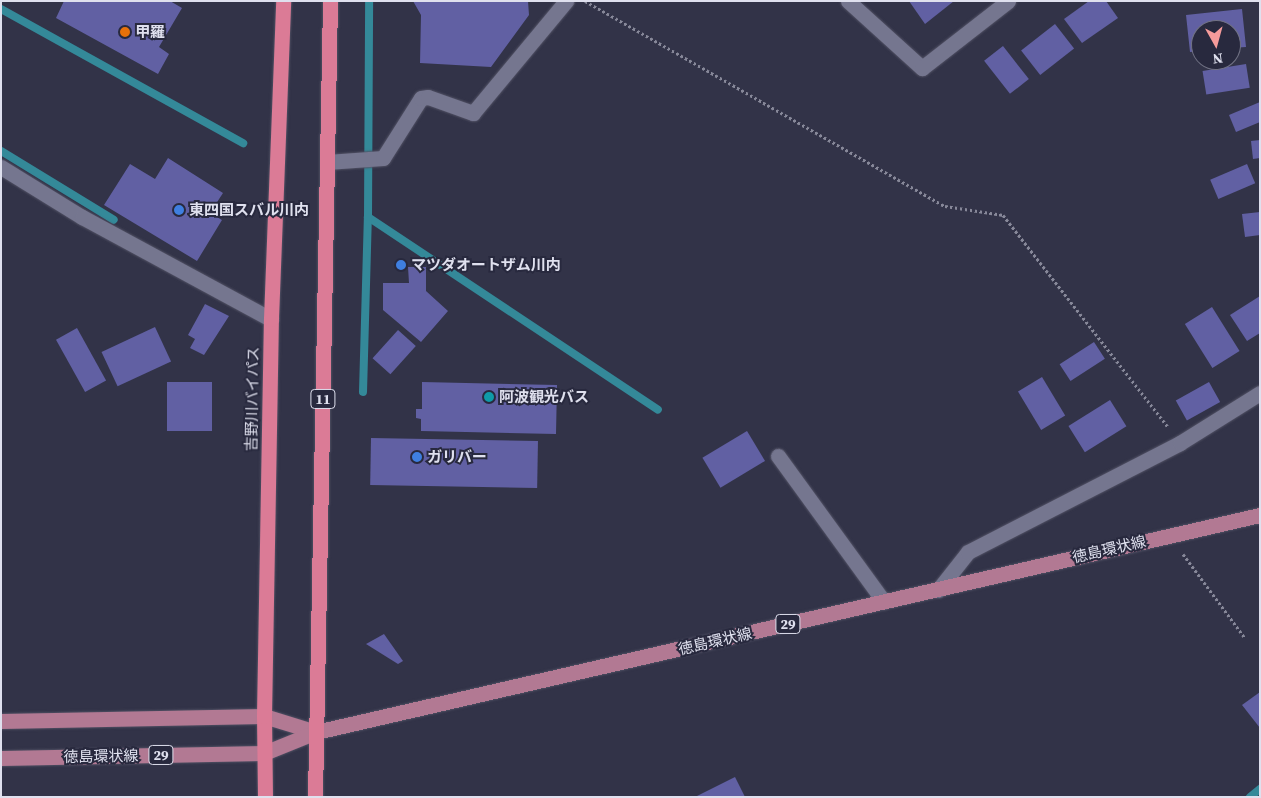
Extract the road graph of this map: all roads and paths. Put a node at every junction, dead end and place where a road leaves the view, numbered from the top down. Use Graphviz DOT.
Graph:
graph roads {
  1 [pos="283,1"];
  2 [pos="330,1"];
  3 [pos="566,1"];
  4 [pos="585,1"];
  5 [pos="848,1"];
  6 [pos="1008,1"];
  7 [pos="327,162"];
  8 [pos="1,167"];
  9 [pos="271,319"];
  10 [pos="1260,393"];
  11 [pos="1180,444"];
  12 [pos="778,456"];
  13 [pos="1260,515"];
  14 [pos="1169,536"];
  15 [pos="938,590"];
  16 [pos="884,602"];
  17 [pos="1246,638"];
  18 [pos="264,716"];
  19 [pos="1,721"];
  20 [pos="316,732"];
  21 [pos="264,753"];
  22 [pos="1,758"];
  23 [pos="265,797"];
  24 [pos="315,797"];
  1 -- 9 [label="highway, 吉野川バイパス"];
  2 -- 7 [label="highway, 11"];
  3 -- 7 [label="street"];
  4 -- 11 [label="path"];
  5 -- 6 [label="street"];
  7 -- 20 [label="highway, 11"];
  8 -- 9 [label="street"];
  9 -- 18 [label="highway, 吉野川バイパス"];
  10 -- 11 [label="street"];
  11 -- 15 [label="street"];
  12 -- 16 [label="street"];
  13 -- 14 [label="main road, 徳島環状線 / 29"];
  14 -- 15 [label="main road, 徳島環状線 / 29"];
  14 -- 17 [label="path"];
  15 -- 16 [label="main road, 徳島環状線 / 29"];
  16 -- 20 [label="main road, 徳島環状線 / 29"];
  18 -- 19 [label="main road, 徳島環状線 / 29"];
  18 -- 20 [label="main road, 徳島環状線 / 29"];
  18 -- 21 [label="highway, 吉野川バイパス"];
  20 -- 21 [label="main road, 徳島環状線 / 29"];
  20 -- 24 [label="highway, 11"];
  21 -- 22 [label="main road, 徳島環状線 / 29"];
  21 -- 23 [label="highway, 吉野川バイパス"];
}
